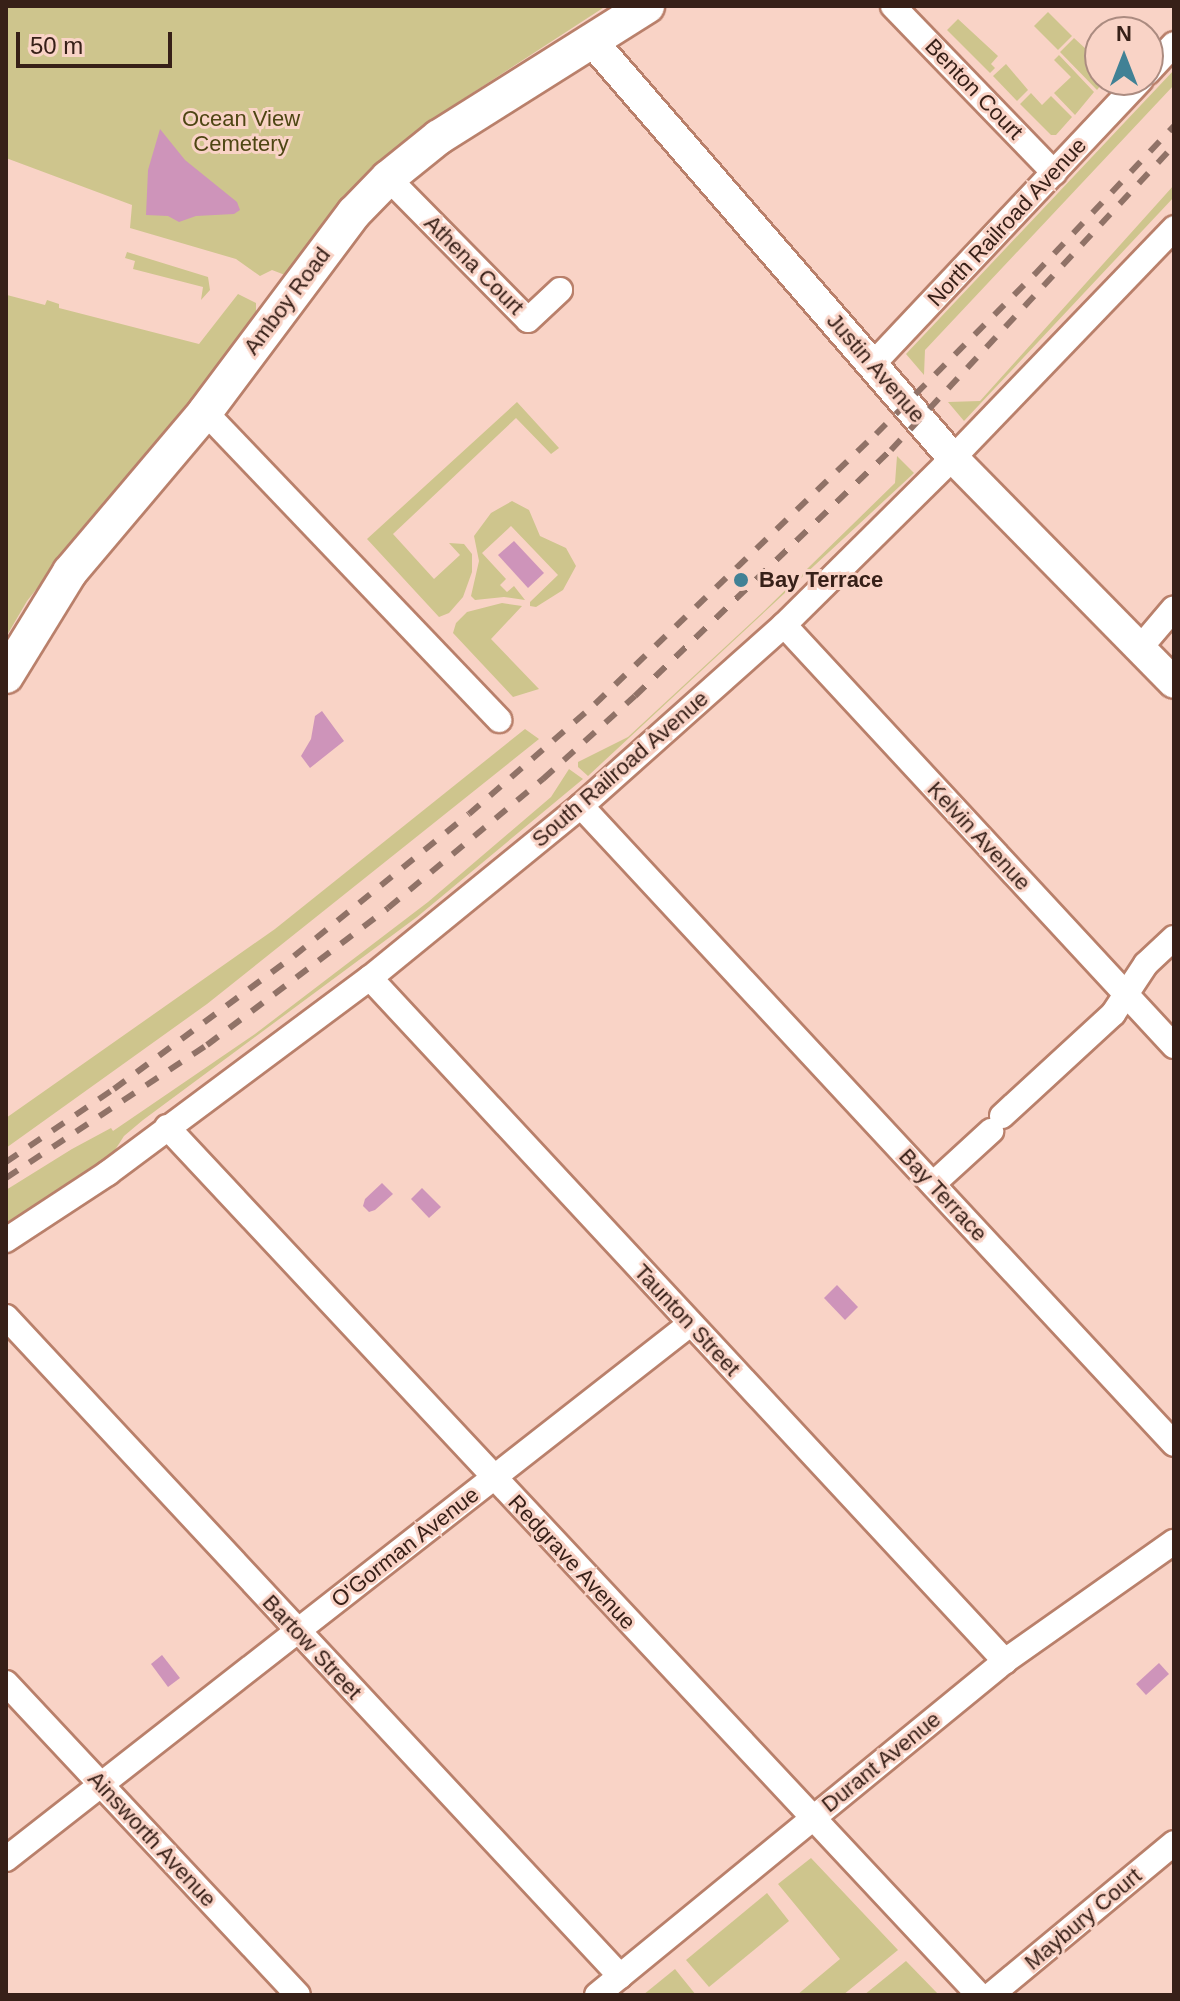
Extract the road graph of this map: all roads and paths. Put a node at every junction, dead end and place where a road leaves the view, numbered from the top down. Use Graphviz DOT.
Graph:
graph roads {
  1 [pos="647,6"];
  2 [pos="893,6"];
  3 [pos="591,40"];
  4 [pos="1126,96"];
  5 [pos="1054,173"];
  6 [pos="388,178"];
  7 [pos="1174,228"];
  8 [pos="560,290"];
  9 [pos="873,364"];
  10 [pos="205,412"];
  11 [pos="953,458"];
  12 [pos="1174,608"];
  13 [pos="784,625"];
  14 [pos="1140,648"];
  15 [pos="6,676"];
  16 [pos="1174,683"];
  17 [pos="499,720"];
  18 [pos="581,806"];
  19 [pos="1174,938"];
  20 [pos="370,978"];
  21 [pos="1126,995"];
  22 [pos="1174,1046"];
  23 [pos="167,1127"];
  24 [pos="933,1184"];
  25 [pos="6,1240"];
  26 [pos="6,1317"];
  27 [pos="690,1324"];
  28 [pos="1174,1444"];
  29 [pos="493,1478"];
  30 [pos="1174,1542"];
  31 [pos="297,1631"];
  32 [pos="1005,1661"];
  33 [pos="6,1683"];
  34 [pos="101,1784"];
  35 [pos="813,1818"];
  36 [pos="1174,1843"];
  37 [pos="6,1859"];
  38 [pos="620,1976"];
  39 [pos="298,1995"];
  40 [pos="597,1995"];
  41 [pos="979,1995"];
  42 [pos="991,1995"];
  1 -- 3 [label="main road, Amboy Road"];
  2 -- 5 [label="street, Benton Court"];
  3 -- 6 [label="main road, Amboy Road"];
  3 -- 9 [label="street, Justin Avenue"];
  4 -- 5 [label="street, North Railroad Avenue"];
  5 -- 9 [label="street, North Railroad Avenue"];
  6 -- 8 [label="street, Athena Court"];
  6 -- 10 [label="main road, Amboy Road"];
  7 -- 11 [label="street, South Railroad Avenue"];
  9 -- 11 [label="street, Justin Avenue"];
  10 -- 15 [label="main road, Amboy Road"];
  10 -- 17 [label="street"];
  11 -- 13 [label="street, South Railroad Avenue"];
  11 -- 14 [label="street, Justin Avenue"];
  12 -- 14 [label="street"];
  13 -- 18 [label="street, South Railroad Avenue"];
  13 -- 21 [label="street, Kelvin Avenue"];
  14 -- 16 [label="street, Justin Avenue"];
  18 -- 20 [label="street, South Railroad Avenue"];
  18 -- 24 [label="street, Bay Terrace"];
  19 -- 21 [label="street"];
  20 -- 23 [label="street, South Railroad Avenue"];
  20 -- 27 [label="street, Taunton Street"];
  21 -- 22 [label="street, Kelvin Avenue"];
  21 -- 24 [label="street"];
  23 -- 25 [label="street, South Railroad Avenue"];
  23 -- 29 [label="street, Redgrave Avenue"];
  24 -- 28 [label="street, Bay Terrace"];
  26 -- 31 [label="street, Bartow Street"];
  27 -- 29 [label="street, O'Gorman Avenue"];
  27 -- 32 [label="street, Taunton Street"];
  29 -- 31 [label="street, O'Gorman Avenue"];
  29 -- 35 [label="street, Redgrave Avenue"];
  30 -- 32 [label="street, Durant Avenue"];
  31 -- 34 [label="street, O'Gorman Avenue"];
  31 -- 38 [label="street, Bartow Street"];
  32 -- 35 [label="street, Durant Avenue"];
  33 -- 34 [label="street, Ainsworth Avenue"];
  34 -- 37 [label="street, O'Gorman Avenue"];
  34 -- 39 [label="street, Ainsworth Avenue"];
  35 -- 38 [label="street, Durant Avenue"];
  35 -- 41 [label="street, Redgrave Avenue"];
  36 -- 42 [label="street, Maybury Court"];
  38 -- 40 [label="street, Durant Avenue"];
}
